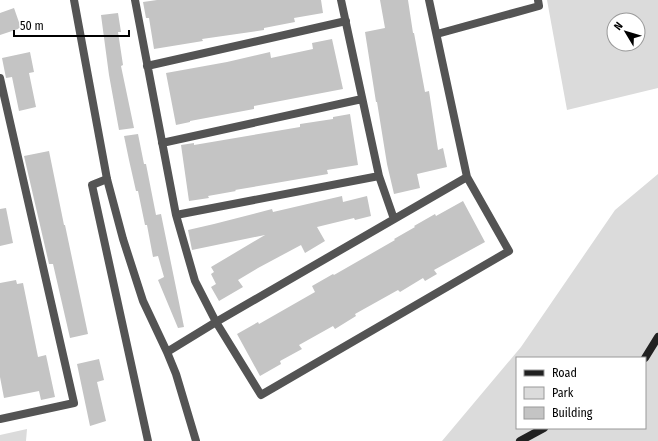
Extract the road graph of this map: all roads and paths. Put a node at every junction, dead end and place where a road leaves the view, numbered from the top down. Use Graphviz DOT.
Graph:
graph roads {
  1 [pos="74,0"];
  2 [pos="135,0"];
  3 [pos="341,0"];
  4 [pos="429,0"];
  5 [pos="538,0"];
  6 [pos="346,22"];
  7 [pos="437,34"];
  8 [pos="147,66"];
  9 [pos="0,78"];
  10 [pos="362,99"];
  11 [pos="162,143"];
  12 [pos="379,176"];
  13 [pos="467,177"];
  14 [pos="106,179"];
  15 [pos="176,215"];
  16 [pos="394,219"];
  17 [pos="216,322"];
  18 [pos="658,337"];
  19 [pos="168,352"];
  20 [pos="646,357"];
  21 [pos="0,419"];
  22 [pos="542,429"];
  23 [pos="148,441"];
  24 [pos="196,441"];
  25 [pos="520,441"];
  1 -- 14 [label="street"];
  2 -- 8 [label="street"];
  3 -- 6 [label="street"];
  4 -- 7 [label="street"];
  5 -- 7 [label="street"];
  6 -- 8 [label="street"];
  6 -- 10 [label="street"];
  7 -- 13 [label="street"];
  8 -- 11 [label="street"];
  9 -- 21 [label="street"];
  10 -- 11 [label="street"];
  10 -- 12 [label="street"];
  11 -- 15 [label="street"];
  12 -- 15 [label="street"];
  12 -- 16 [label="street"];
  13 -- 16 [label="street"];
  13 -- 17 [label="street"];
  14 -- 19 [label="street"];
  14 -- 23 [label="street"];
  15 -- 17 [label="street"];
  16 -- 17 [label="street"];
  17 -- 19 [label="street"];
  18 -- 20 [label="street"];
  19 -- 24 [label="street"];
  22 -- 25 [label="street"];
}
